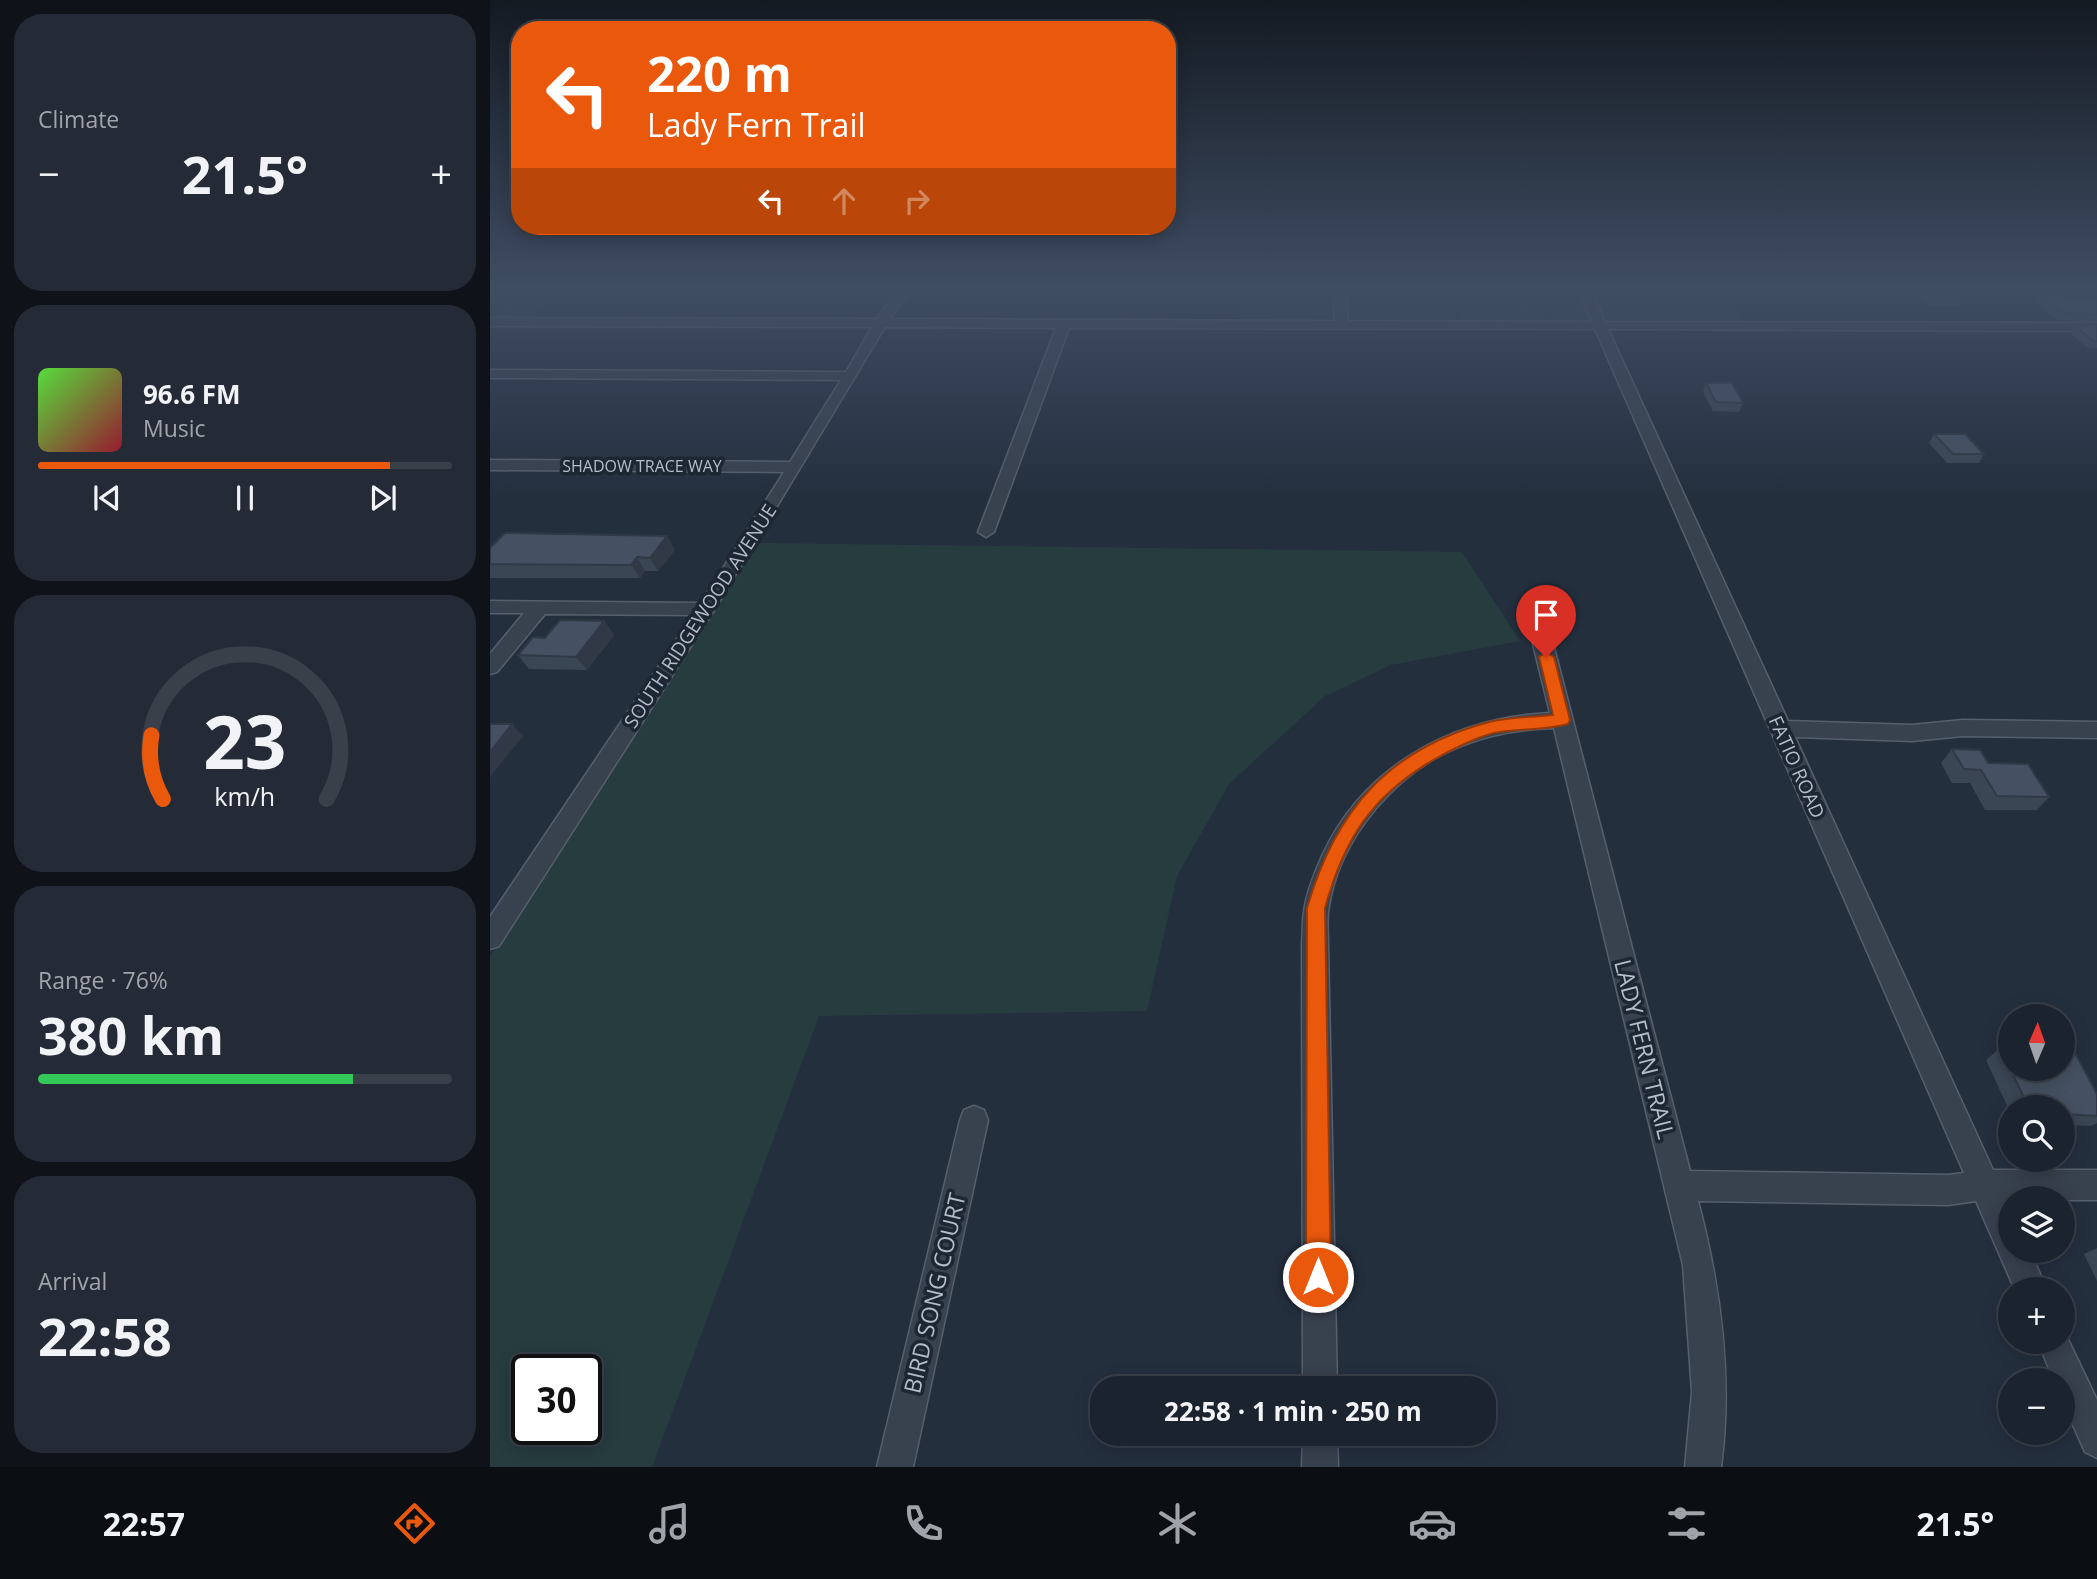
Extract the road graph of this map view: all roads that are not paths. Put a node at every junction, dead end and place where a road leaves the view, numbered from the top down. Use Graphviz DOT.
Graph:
graph roads {
  1 [pos="861,358"];
  2 [pos="1051,358"];
  3 [pos="1614,358"];
  4 [pos="490,374"];
  5 [pos="851,376"];
  6 [pos="490,465"];
  7 [pos="795,467"];
  8 [pos="986,533"];
  9 [pos="490,607"];
  10 [pos="539,608"];
  11 [pos="706,609"];
  12 [pos="1541,636"];
  13 [pos="490,667"];
  14 [pos="1562,720"];
  15 [pos="1780,729"];
  16 [pos="2097,730"];
  17 [pos="490,938"];
  18 [pos="974,1120"];
  19 [pos="1985,1185"];
  20 [pos="2097,1185"];
  21 [pos="1679,1186"];
  22 [pos="1998,1214"];
  23 [pos="2059,1354"];
  24 [pos="1320,1376"];
  25 [pos="2097,1440"];
  26 [pos="1320,1446"];
  27 [pos="895,1467"];
  28 [pos="1320,1467"];
  29 [pos="1703,1467"];
  1 -- 5 [label="street, SOUTH RIDGEWOOD AVENUE"];
  2 -- 8 [label="street"];
  3 -- 15 [label="street, FATIO ROAD"];
  4 -- 5 [label="street"];
  5 -- 7 [label="street, SOUTH RIDGEWOOD AVENUE"];
  6 -- 7 [label="street, SHADOW TRACE WAY"];
  7 -- 11 [label="street, SOUTH RIDGEWOOD AVENUE"];
  9 -- 10 [label="street"];
  10 -- 11 [label="street"];
  10 -- 13 [label="street"];
  11 -- 17 [label="street, SOUTH RIDGEWOOD AVENUE"];
  12 -- 14 [label="street, LADY FERN TRAIL"];
  14 -- 21 [label="street, LADY FERN TRAIL"];
  14 -- 24 [label="street"];
  15 -- 16 [label="street"];
  15 -- 19 [label="street, FATIO ROAD"];
  18 -- 27 [label="street, BIRD SONG COURT"];
  19 -- 20 [label="street"];
  19 -- 21 [label="street"];
  19 -- 22 [label="street, FATIO ROAD"];
  21 -- 29 [label="street, LADY FERN TRAIL"];
  23 -- 25 [label="street"];
  26 -- 28 [label="street"];
}
